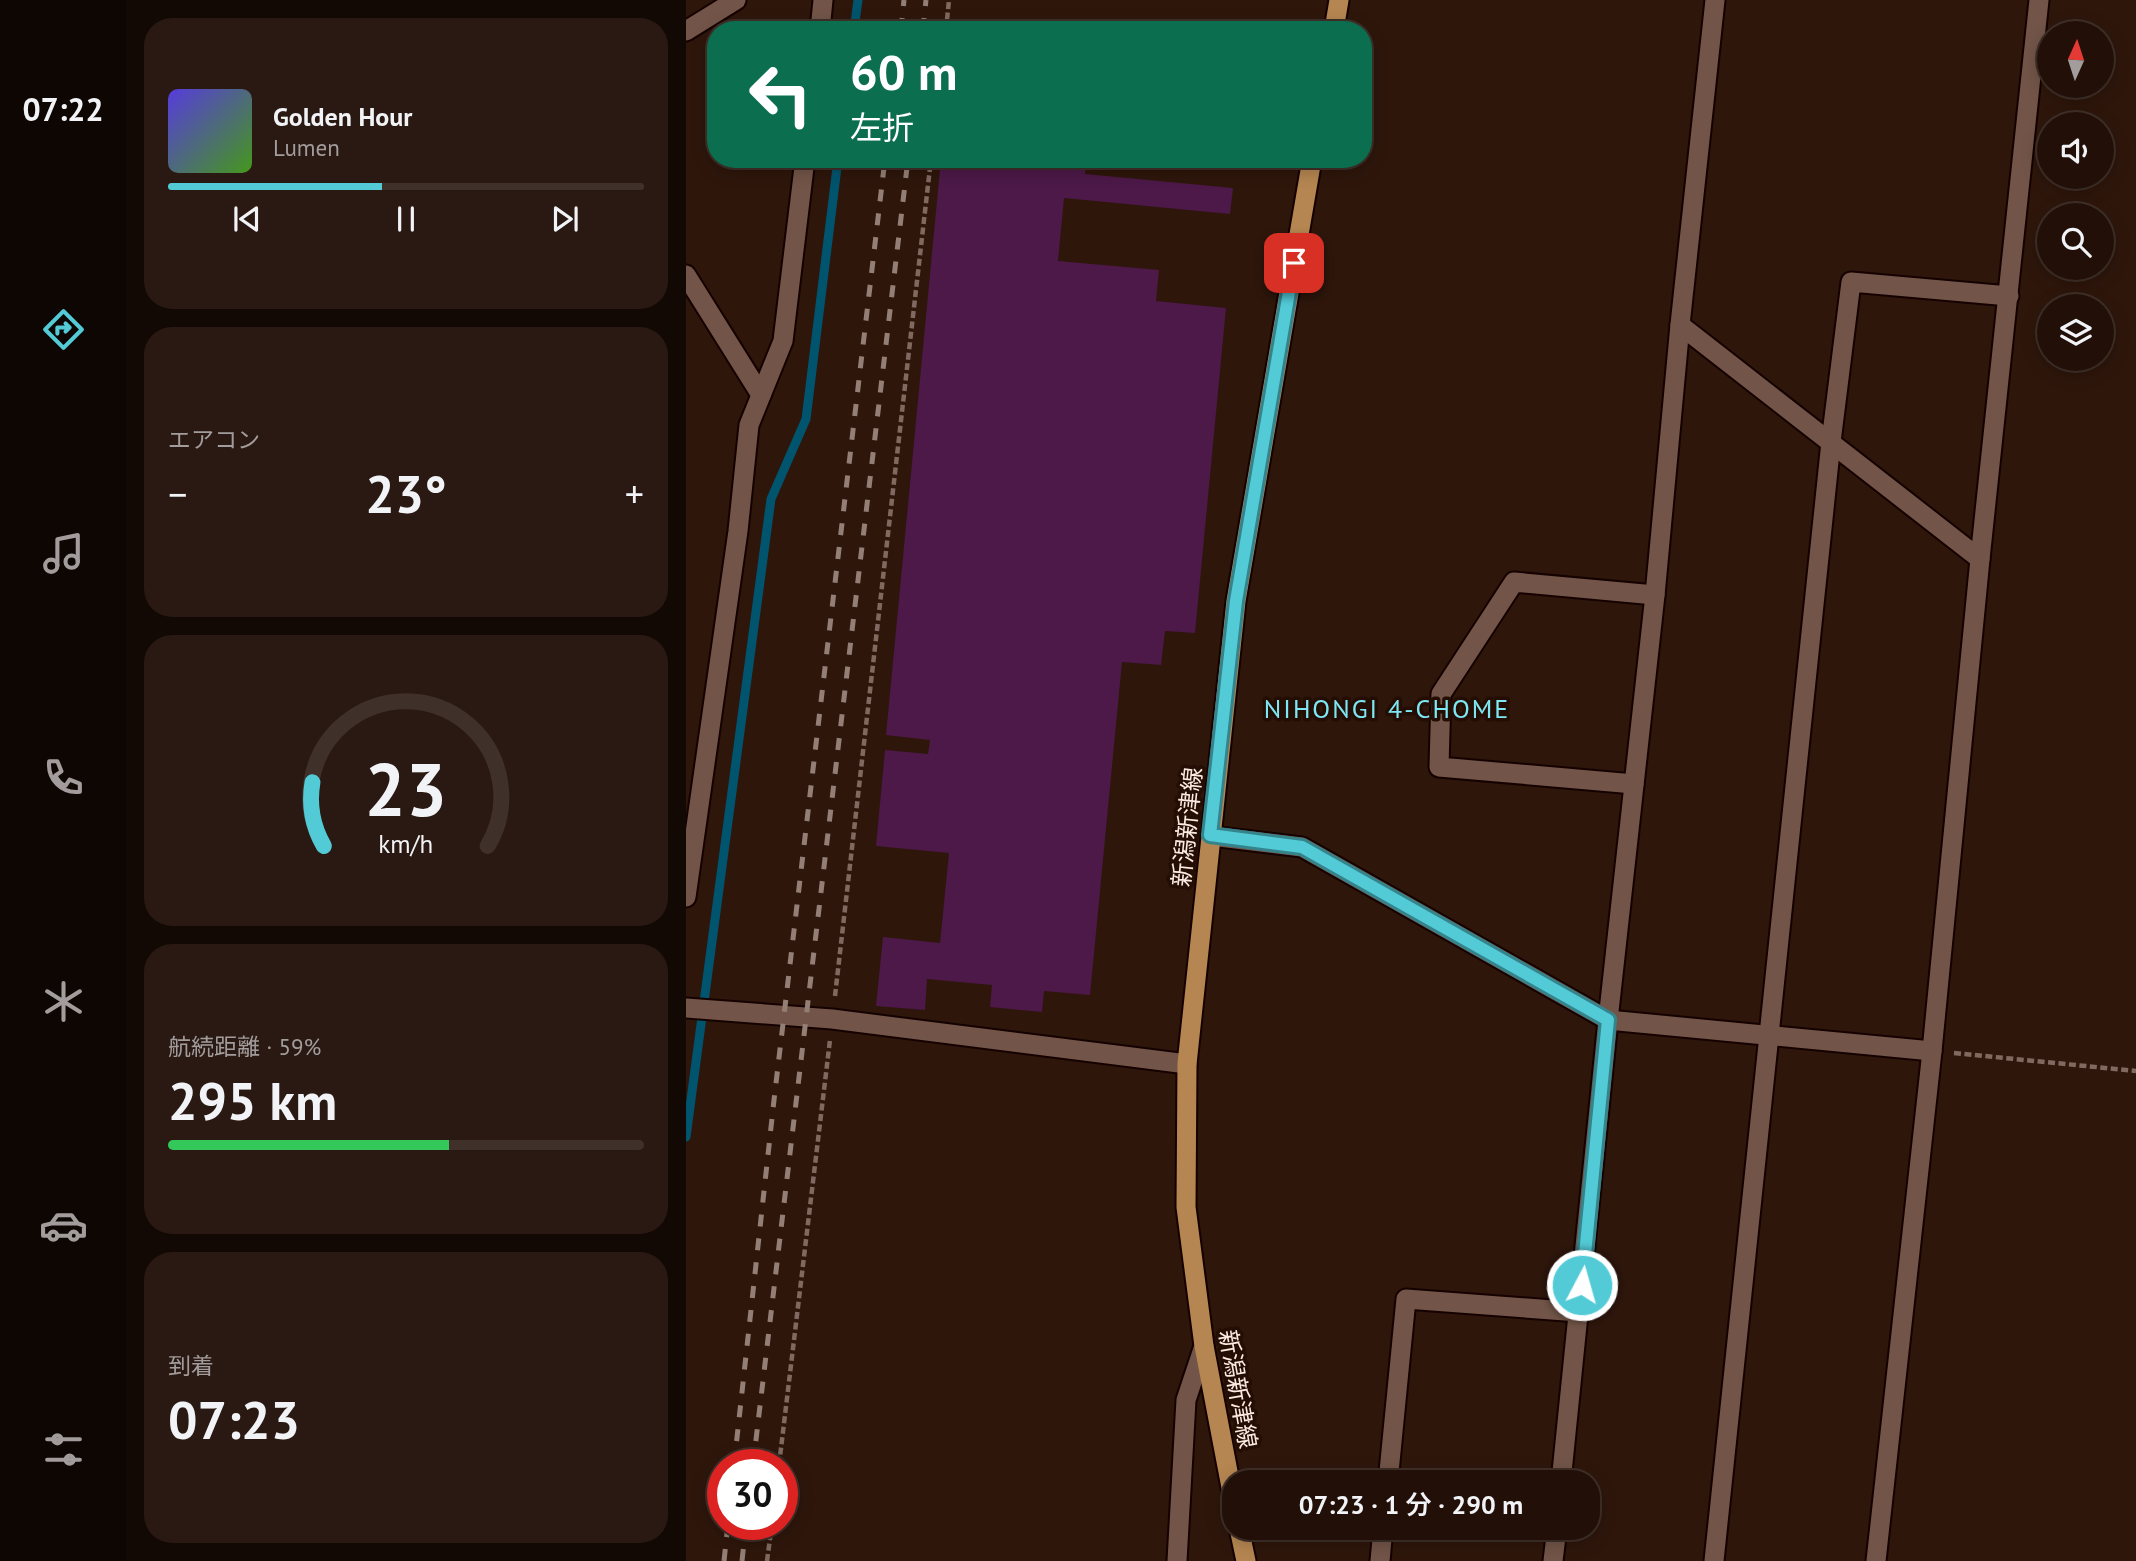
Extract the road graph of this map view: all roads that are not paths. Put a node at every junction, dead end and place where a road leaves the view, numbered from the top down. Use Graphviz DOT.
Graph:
graph roads {
  1 [pos="736,0"];
  2 [pos="823,0"];
  3 [pos="1339,0"];
  4 [pos="1715,0"];
  5 [pos="2039,0"];
  6 [pos="821,21"];
  7 [pos="1336,21"];
  8 [pos="686,32"];
  9 [pos="804,168"];
  10 [pos="1310,168"];
  11 [pos="686,275"];
  12 [pos="2010,296"];
  13 [pos="1679,325"];
  14 [pos="761,395"];
  15 [pos="1831,442"];
  16 [pos="1980,559"];
  17 [pos="1655,595"];
  18 [pos="1634,784"];
  19 [pos="1210,835"];
  20 [pos="686,897"];
  21 [pos="686,1007"];
  22 [pos="1608,1020"];
  23 [pos="1770,1035"];
  24 [pos="1932,1051"];
  25 [pos="1187,1064"];
  26 [pos="1579,1312"];
  27 [pos="1204,1346"];
  28 [pos="1228,1470"];
  29 [pos="1389,1470"];
  30 [pos="1562,1470"];
  31 [pos="1242,1540"];
  32 [pos="1383,1540"];
  33 [pos="1555,1540"];
  34 [pos="1177,1561"];
  35 [pos="1247,1561"];
  36 [pos="1380,1561"];
  37 [pos="1553,1561"];
  38 [pos="1714,1561"];
  39 [pos="1876,1561"];
  1 -- 8 [label="street"];
  2 -- 6 [label="street"];
  3 -- 7 [label="main road"];
  4 -- 13 [label="street"];
  5 -- 12 [label="street"];
  9 -- 14 [label="street"];
  10 -- 19 [label="main road, 新潟新津線"];
  11 -- 14 [label="street"];
  12 -- 15 [label="street"];
  12 -- 16 [label="street"];
  13 -- 15 [label="street"];
  13 -- 17 [label="street"];
  14 -- 20 [label="street"];
  15 -- 16 [label="street"];
  15 -- 23 [label="street"];
  16 -- 24 [label="street"];
  17 -- 18 [label="street"];
  17 -- 18 [label="street"];
  18 -- 22 [label="street"];
  19 -- 22 [label="street"];
  19 -- 25 [label="main road, 新潟新津線"];
  21 -- 25 [label="street"];
  22 -- 23 [label="street"];
  22 -- 26 [label="street"];
  23 -- 24 [label="street"];
  23 -- 38 [label="street"];
  24 -- 39 [label="street"];
  25 -- 27 [label="main road, 新潟新津線"];
  26 -- 29 [label="street"];
  26 -- 30 [label="street"];
  27 -- 28 [label="main road, 新潟新津線"];
  27 -- 34 [label="street"];
  31 -- 35 [label="main road"];
  32 -- 36 [label="street"];
  33 -- 37 [label="street"];
}
